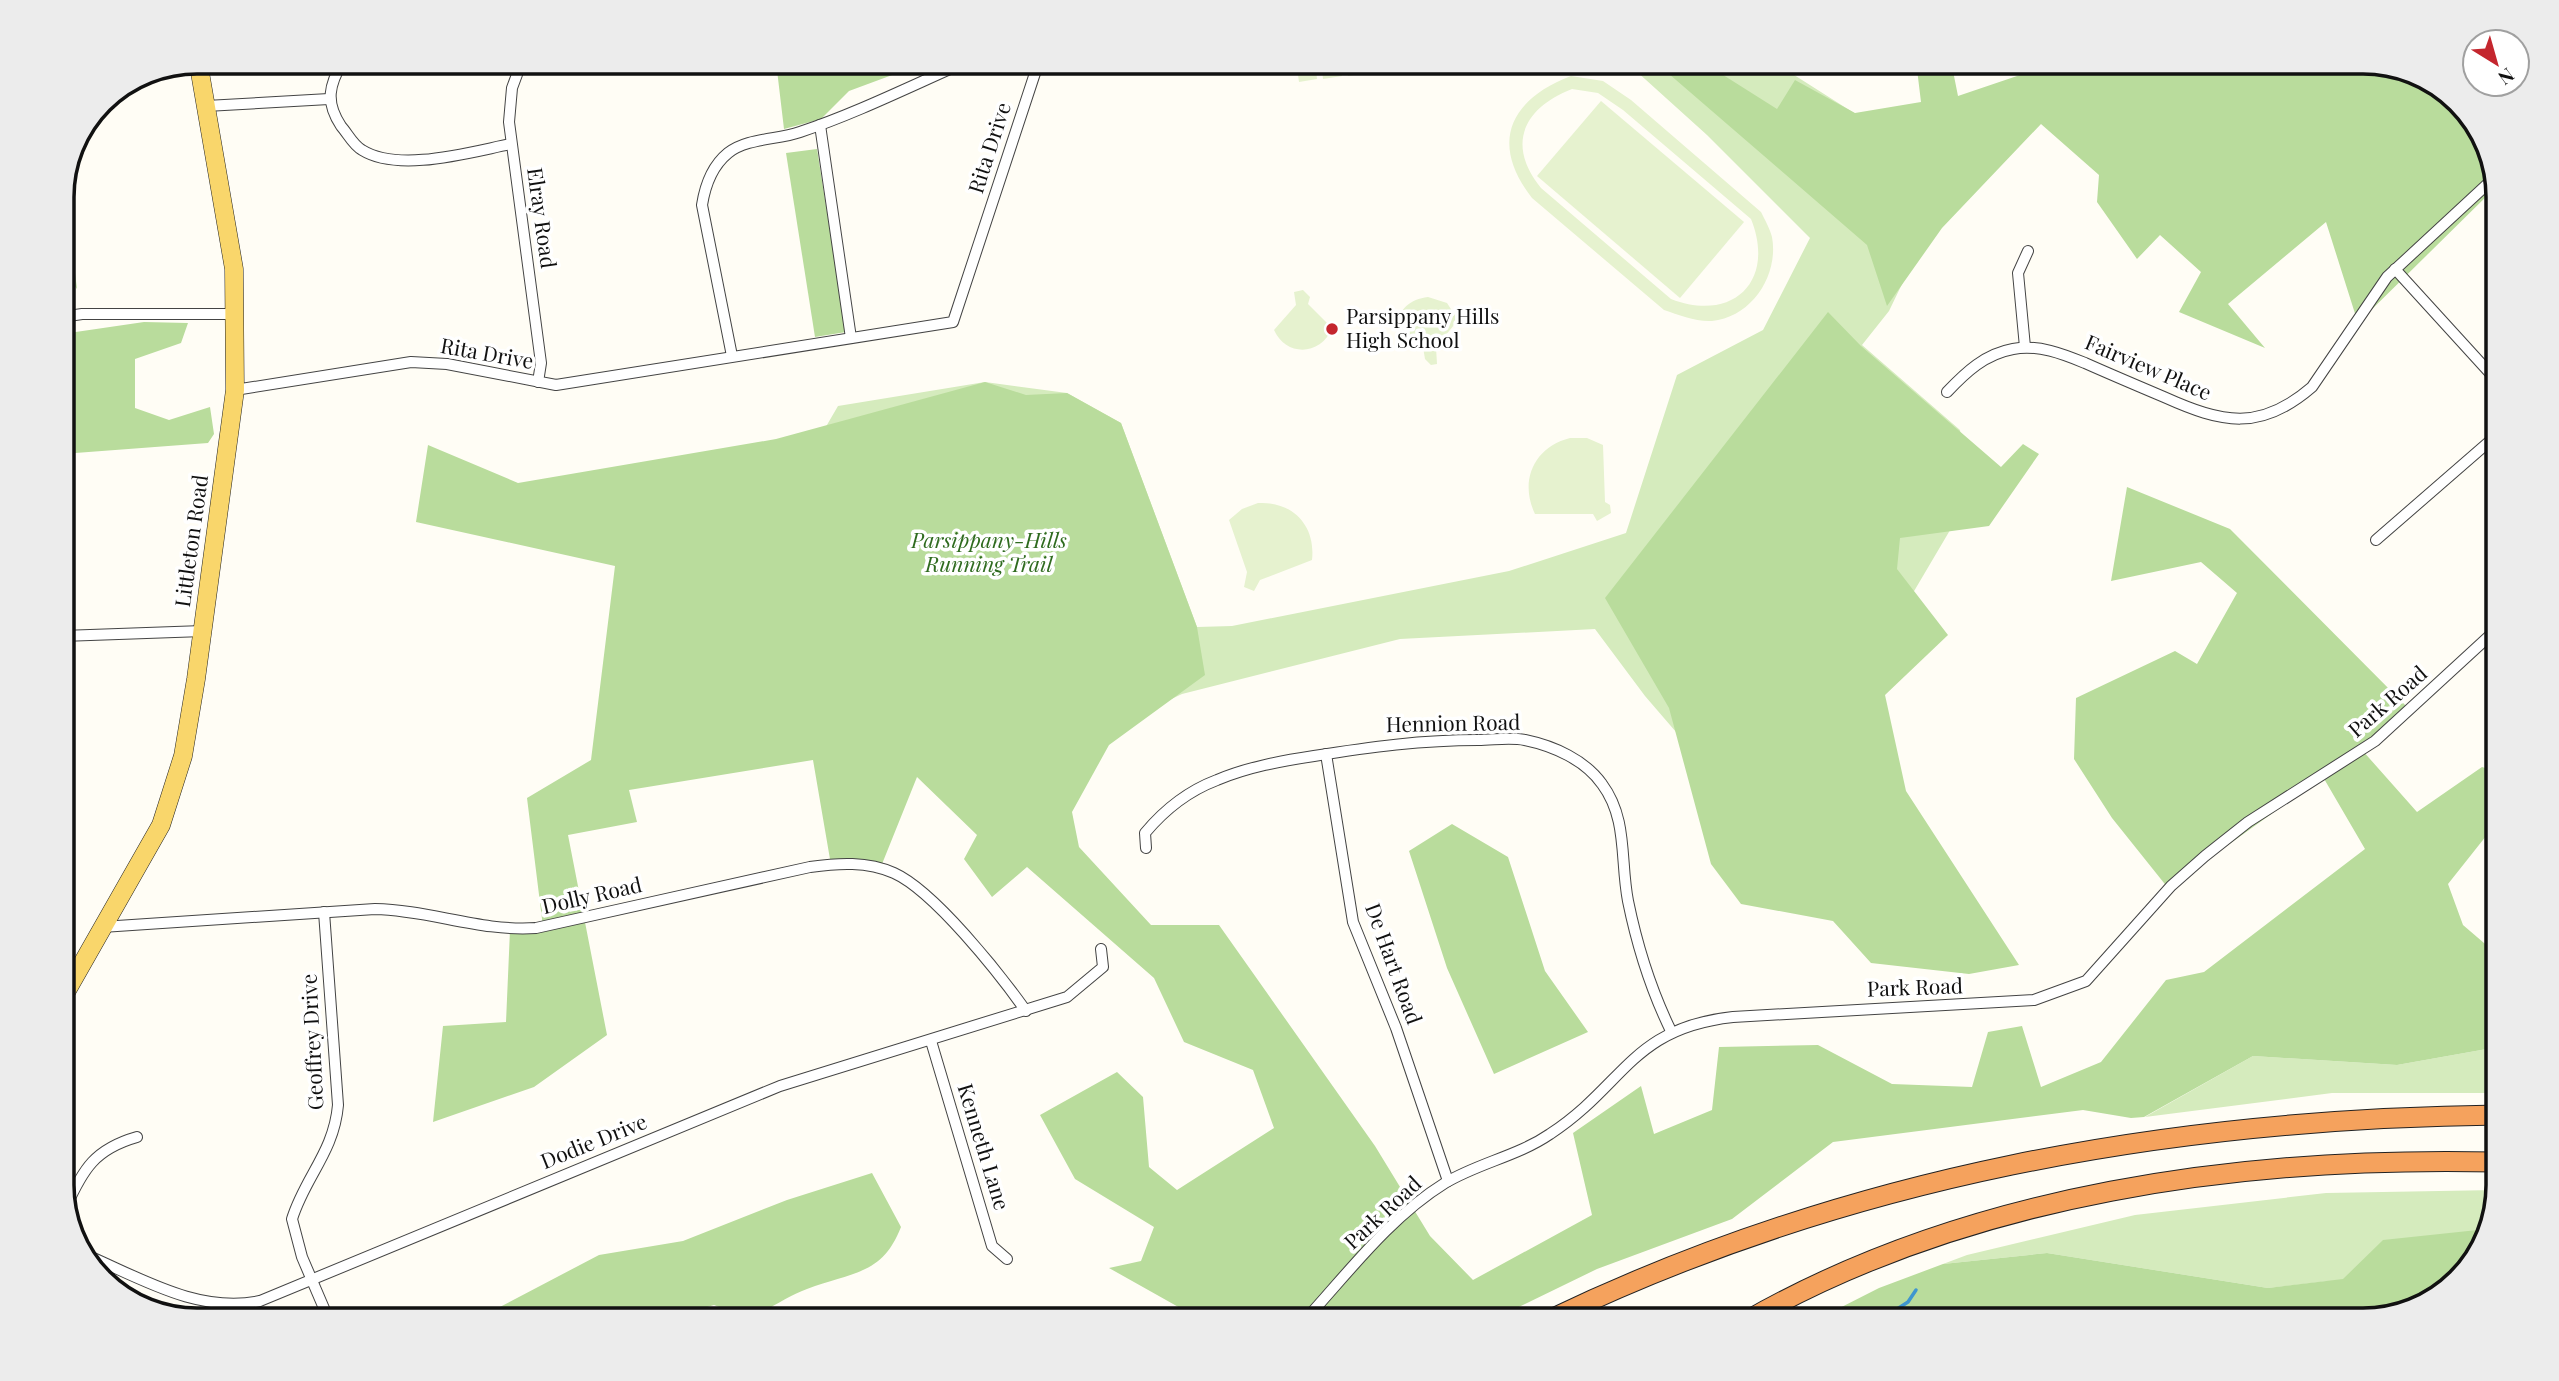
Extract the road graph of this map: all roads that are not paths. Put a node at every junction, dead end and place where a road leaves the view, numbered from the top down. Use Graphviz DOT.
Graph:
graph roads {
  1 [pos="200,74"];
  2 [pos="336,74"];
  3 [pos="517,74"];
  4 [pos="938,74"];
  5 [pos="1035,74"];
  6 [pos="329,99"];
  7 [pos="206,106"];
  8 [pos="820,125"];
  9 [pos="511,144"];
  10 [pos="2485,187"];
  11 [pos="2028,251"];
  12 [pos="2395,269"];
  13 [pos="235,314"];
  14 [pos="74,315"];
  15 [pos="852,338"];
  16 [pos="2025,347"];
  17 [pos="732,356"];
  18 [pos="2485,368"];
  19 [pos="538,382"];
  20 [pos="235,390"];
  21 [pos="1947,391"];
  22 [pos="2485,445"];
  23 [pos="2376,540"];
  24 [pos="202,631"];
  25 [pos="74,636"];
  26 [pos="2485,640"];
  27 [pos="1326,754"];
  28 [pos="1146,848"];
  29 [pos="324,912"];
  30 [pos="102,927"];
  31 [pos="1101,949"];
  32 [pos="74,977"];
  33 [pos="1026,1011"];
  34 [pos="1671,1031"];
  35 [pos="931,1041"];
  36 [pos="2486,1115"];
  37 [pos="137,1137"];
  38 [pos="2486,1162"];
  39 [pos="1447,1181"];
  40 [pos="74,1192"];
  41 [pos="1007,1259"];
  42 [pos="101,1261"];
  43 [pos="313,1280"];
  44 [pos="324,1308"];
  45 [pos="1316,1308"];
  46 [pos="1573,1308"];
  47 [pos="1772,1308"];
  1 -- 7 [label="main road, Littleton Road"];
  2 -- 6 [label="street"];
  3 -- 9 [label="street, Elray Road"];
  4 -- 8 [label="street"];
  5 -- 15 [label="street, Rita Drive"];
  6 -- 7 [label="street"];
  6 -- 9 [label="street"];
  7 -- 13 [label="main road, Littleton Road"];
  8 -- 15 [label="street"];
  8 -- 17 [label="street"];
  9 -- 19 [label="street, Elray Road"];
  10 -- 12 [label="street, Fairview Place"];
  11 -- 16 [label="street"];
  12 -- 16 [label="street, Fairview Place"];
  12 -- 18 [label="street"];
  13 -- 14 [label="street"];
  13 -- 20 [label="main road, Littleton Road"];
  15 -- 17 [label="street, Rita Drive"];
  16 -- 21 [label="street, Fairview Place"];
  17 -- 19 [label="street, Rita Drive"];
  19 -- 20 [label="street, Rita Drive"];
  20 -- 24 [label="main road, Littleton Road"];
  22 -- 23 [label="street"];
  24 -- 25 [label="street"];
  24 -- 30 [label="main road, Littleton Road"];
  26 -- 34 [label="street, Park Road"];
  27 -- 28 [label="street, Hennion Road"];
  27 -- 34 [label="street, Hennion Road"];
  27 -- 39 [label="street, De Hart Road"];
  29 -- 30 [label="street, Dolly Road"];
  29 -- 33 [label="street, Dolly Road"];
  29 -- 43 [label="street, Geoffrey Drive"];
  30 -- 32 [label="main road, Littleton Road"];
  31 -- 33 [label="street, Dodie Drive"];
  33 -- 35 [label="street, Dodie Drive"];
  34 -- 39 [label="street, Park Road"];
  35 -- 41 [label="street, Kenneth Lane"];
  35 -- 43 [label="street, Dodie Drive"];
  36 -- 46 [label="highway"];
  37 -- 40 [label="street"];
  38 -- 47 [label="highway"];
  39 -- 45 [label="street, Park Road"];
  42 -- 43 [label="street, Dodie Drive"];
  43 -- 44 [label="street, Geoffrey Drive"];
}
